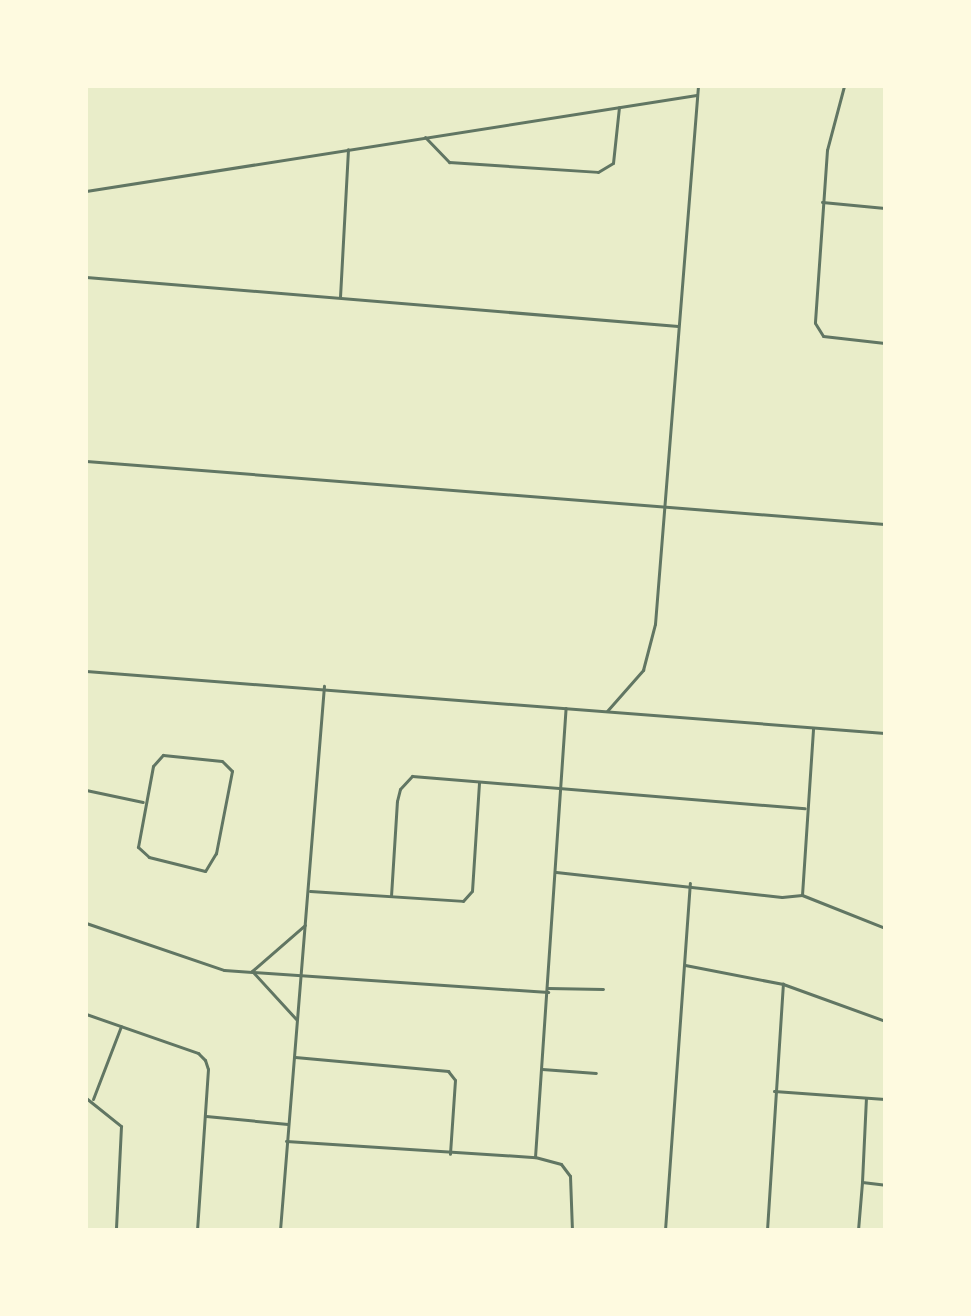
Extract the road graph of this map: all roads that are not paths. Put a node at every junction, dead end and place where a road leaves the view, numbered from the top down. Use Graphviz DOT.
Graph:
graph roads {
  1 [pos="698,86"];
  2 [pos="844,86"];
  3 [pos="697,95"];
  4 [pos="619,107"];
  5 [pos="425,137"];
  6 [pos="348,149"];
  7 [pos="86,191"];
  8 [pos="822,202"];
  9 [pos="885,208"];
  10 [pos="86,277"];
  11 [pos="340,299"];
  12 [pos="678,326"];
  13 [pos="885,343"];
  14 [pos="86,461"];
  15 [pos="665,507"];
  16 [pos="885,524"];
  17 [pos="86,671"];
  18 [pos="324,686"];
  19 [pos="566,708"];
  20 [pos="607,711"];
  21 [pos="813,728"];
  22 [pos="885,733"];
  23 [pos="479,782"];
  24 [pos="561,788"];
  25 [pos="86,790"];
  26 [pos="143,802"];
  27 [pos="805,808"];
  28 [pos="556,872"];
  29 [pos="690,883"];
  30 [pos="309,891"];
  31 [pos="802,895"];
  32 [pos="391,896"];
  33 [pos="86,923"];
  34 [pos="305,925"];
  35 [pos="885,928"];
  36 [pos="684,964"];
  37 [pos="252,971"];
  38 [pos="300,973"];
  39 [pos="783,984"];
  40 [pos="603,989"];
  41 [pos="548,990"];
  42 [pos="86,1014"];
  43 [pos="296,1019"];
  44 [pos="885,1021"];
  45 [pos="121,1026"];
  46 [pos="295,1057"];
  47 [pos="542,1069"];
  48 [pos="596,1073"];
  49 [pos="774,1091"];
  50 [pos="86,1098"];
  51 [pos="866,1098"];
  52 [pos="93,1099"];
  53 [pos="885,1099"];
  54 [pos="206,1116"];
  55 [pos="288,1124"];
  56 [pos="286,1141"];
  57 [pos="450,1154"];
  58 [pos="535,1157"];
  59 [pos="862,1182"];
  60 [pos="885,1185"];
  61 [pos="116,1230"];
  62 [pos="197,1230"];
  63 [pos="280,1230"];
  64 [pos="572,1230"];
  65 [pos="665,1230"];
  66 [pos="767,1230"];
  67 [pos="858,1230"];
  1 -- 3 [label="street"];
  2 -- 8 [label="street"];
  3 -- 4 [label="street"];
  3 -- 12 [label="street"];
  4 -- 5 [label="street"];
  4 -- 5 [label="street"];
  5 -- 6 [label="street"];
  6 -- 7 [label="street"];
  6 -- 11 [label="street"];
  8 -- 9 [label="street"];
  8 -- 13 [label="street"];
  10 -- 11 [label="street"];
  11 -- 12 [label="street"];
  12 -- 15 [label="street"];
  14 -- 15 [label="street"];
  15 -- 16 [label="street"];
  15 -- 20 [label="street"];
  17 -- 18 [label="street"];
  18 -- 19 [label="street"];
  18 -- 30 [label="street"];
  19 -- 20 [label="street"];
  19 -- 24 [label="street"];
  20 -- 21 [label="street"];
  21 -- 22 [label="street"];
  21 -- 27 [label="street"];
  23 -- 24 [label="street"];
  23 -- 32 [label="street"];
  23 -- 32 [label="street"];
  24 -- 27 [label="street"];
  24 -- 28 [label="street"];
  25 -- 26 [label="street"];
  26 -- 26 [label="street"];
  27 -- 31 [label="street"];
  28 -- 29 [label="street"];
  28 -- 41 [label="street"];
  29 -- 31 [label="street"];
  29 -- 36 [label="street"];
  30 -- 32 [label="street"];
  30 -- 34 [label="street"];
  31 -- 35 [label="street"];
  33 -- 37 [label="street"];
  34 -- 37 [label="street"];
  34 -- 38 [label="street"];
  36 -- 39 [label="street"];
  36 -- 65 [label="street"];
  37 -- 38 [label="street"];
  37 -- 43 [label="street"];
  38 -- 41 [label="street"];
  38 -- 43 [label="street"];
  39 -- 44 [label="street"];
  39 -- 49 [label="street"];
  40 -- 41 [label="street"];
  41 -- 47 [label="street"];
  42 -- 45 [label="street"];
  43 -- 46 [label="street"];
  45 -- 52 [label="street"];
  45 -- 54 [label="street"];
  46 -- 55 [label="street"];
  46 -- 57 [label="street"];
  47 -- 48 [label="street"];
  47 -- 58 [label="street"];
  49 -- 51 [label="street"];
  49 -- 66 [label="street"];
  50 -- 52 [label="street"];
  51 -- 53 [label="street"];
  51 -- 59 [label="street"];
  52 -- 61 [label="street"];
  54 -- 55 [label="street"];
  54 -- 62 [label="street"];
  55 -- 56 [label="street"];
  56 -- 57 [label="street"];
  56 -- 63 [label="street"];
  57 -- 58 [label="street"];
  58 -- 64 [label="street"];
  59 -- 60 [label="street"];
  59 -- 67 [label="street"];
}
